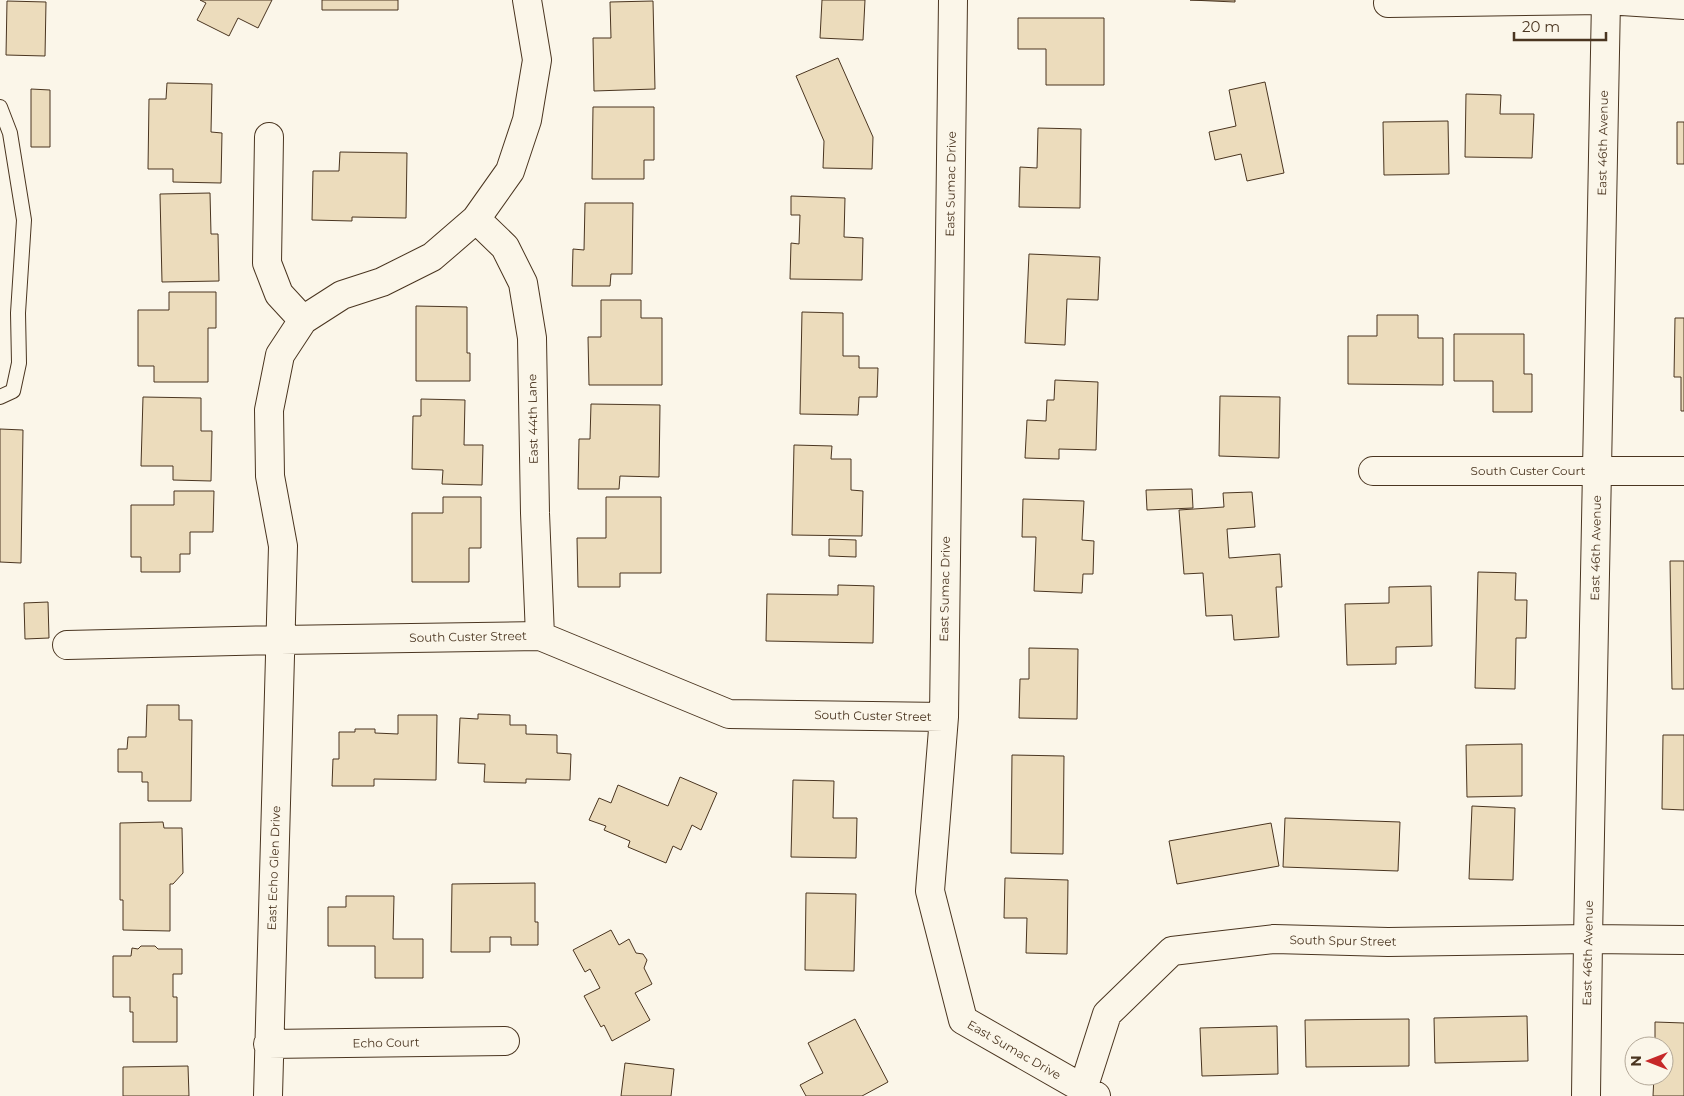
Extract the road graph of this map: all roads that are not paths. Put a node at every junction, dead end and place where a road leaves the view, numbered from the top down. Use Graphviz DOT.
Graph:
graph roads {
  1 [pos="527,0"];
  2 [pos="953,0"];
  3 [pos="1606,0"];
  4 [pos="1388,3"];
  5 [pos="1684,5"];
  6 [pos="0,106"];
  7 [pos="269,137"];
  8 [pos="476,220"];
  9 [pos="304,320"];
  10 [pos="0,396"];
  11 [pos="1373,471"];
  12 [pos="1597,471"];
  13 [pos="1684,471"];
  14 [pos="540,636"];
  15 [pos="280,640"];
  16 [pos="67,646"];
  17 [pos="944,718"];
  18 [pos="1588,939"];
  19 [pos="1684,940"];
  20 [pos="504,1041"];
  21 [pos="268,1044"];
  22 [pos="1089,1092"];
  23 [pos="268,1096"];
  24 [pos="1586,1096"];
  1 -- 8 [label="street"];
  2 -- 17 [label="street, East Sumac Drive"];
  3 -- 4 [label="street"];
  3 -- 5 [label="street"];
  3 -- 12 [label="street, East 46th Avenue"];
  6 -- 10 [label="lane"];
  7 -- 9 [label="street"];
  8 -- 9 [label="street"];
  8 -- 14 [label="street, East 44th Lane"];
  9 -- 15 [label="street, East Echo Glen Drive"];
  11 -- 12 [label="street, South Custer Court"];
  12 -- 13 [label="street, South Custer Court"];
  12 -- 18 [label="street, East 46th Avenue"];
  14 -- 15 [label="street, South Custer Street"];
  14 -- 17 [label="street, South Custer Street"];
  15 -- 16 [label="street, South Custer Street"];
  15 -- 21 [label="street, East Echo Glen Drive"];
  17 -- 22 [label="street, East Sumac Drive"];
  18 -- 19 [label="street, South Spur Street"];
  18 -- 22 [label="street, South Spur Street"];
  18 -- 24 [label="street, East 46th Avenue"];
  20 -- 21 [label="street, Echo Court"];
  21 -- 23 [label="street, East Echo Glen Drive"];
}
